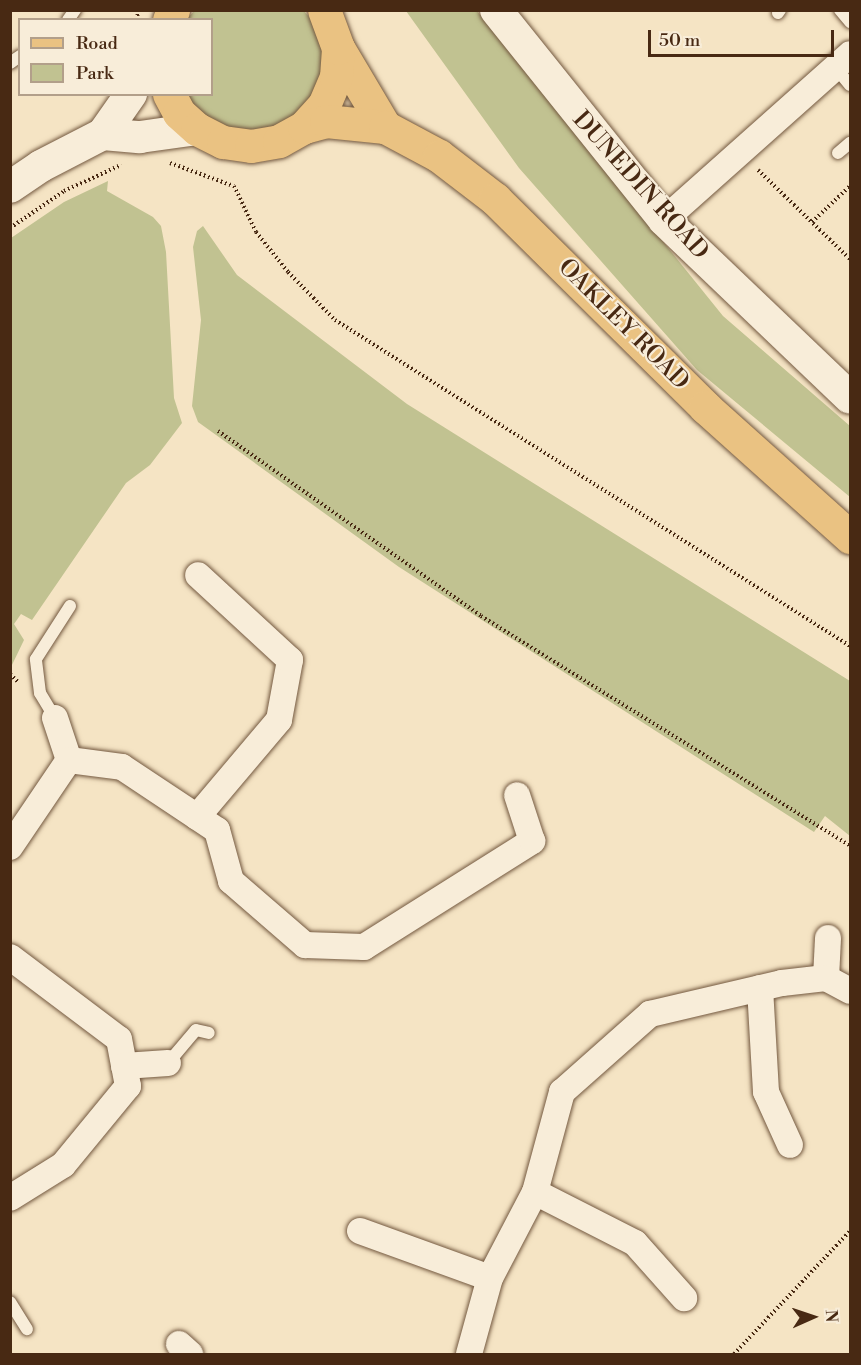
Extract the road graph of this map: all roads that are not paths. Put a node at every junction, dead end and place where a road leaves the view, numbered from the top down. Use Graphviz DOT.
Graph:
graph roads {
  1 [pos="324,10"];
  2 [pos="496,10"];
  3 [pos="840,10"];
  4 [pos="850,22"];
  5 [pos="338,48"];
  6 [pos="846,69"];
  7 [pos="131,96"];
  8 [pos="170,96"];
  9 [pos="304,127"];
  10 [pos="386,127"];
  11 [pos="197,129"];
  12 [pos="103,134"];
  13 [pos="850,143"];
  14 [pos="838,153"];
  15 [pos="10,187"];
  16 [pos="664,220"];
  17 [pos="850,398"];
  18 [pos="850,537"];
  19 [pos="198,575"];
  20 [pos="70,606"];
  21 [pos="55,718"];
  22 [pos="69,760"];
  23 [pos="517,795"];
  24 [pos="197,817"];
  25 [pos="10,847"];
  26 [pos="828,938"];
  27 [pos="10,957"];
  28 [pos="825,978"];
  29 [pos="760,988"];
  30 [pos="850,991"];
  31 [pos="209,1033"];
  32 [pos="168,1063"];
  33 [pos="124,1066"];
  34 [pos="790,1145"];
  35 [pos="535,1192"];
  36 [pos="10,1198"];
  37 [pos="360,1231"];
  38 [pos="490,1278"];
  39 [pos="684,1298"];
  40 [pos="10,1302"];
  41 [pos="27,1329"];
  42 [pos="469,1354"];
  1 -- 5 [label="main road"];
  2 -- 16 [label="street, DUNEDIN ROAD"];
  3 -- 4 [label="lane"];
  5 -- 9 [label="main road"];
  5 -- 10 [label="main road"];
  6 -- 16 [label="street"];
  7 -- 12 [label="street"];
  8 -- 11 [label="main road"];
  9 -- 10 [label="main road, OAKLEY ROAD"];
  9 -- 11 [label="main road"];
  10 -- 18 [label="main road, OAKLEY ROAD"];
  11 -- 12 [label="street"];
  12 -- 15 [label="street"];
  13 -- 14 [label="lane"];
  16 -- 17 [label="street, DUNEDIN ROAD"];
  19 -- 24 [label="street"];
  20 -- 21 [label="lane"];
  21 -- 22 [label="street"];
  22 -- 24 [label="street"];
  22 -- 25 [label="street"];
  23 -- 24 [label="street"];
  26 -- 28 [label="street"];
  27 -- 33 [label="street"];
  28 -- 29 [label="street"];
  28 -- 30 [label="street"];
  29 -- 34 [label="street"];
  29 -- 35 [label="street"];
  31 -- 32 [label="lane"];
  32 -- 33 [label="street"];
  33 -- 36 [label="street"];
  35 -- 38 [label="street"];
  35 -- 39 [label="street"];
  37 -- 38 [label="street"];
  38 -- 42 [label="street"];
  40 -- 41 [label="lane"];
}
